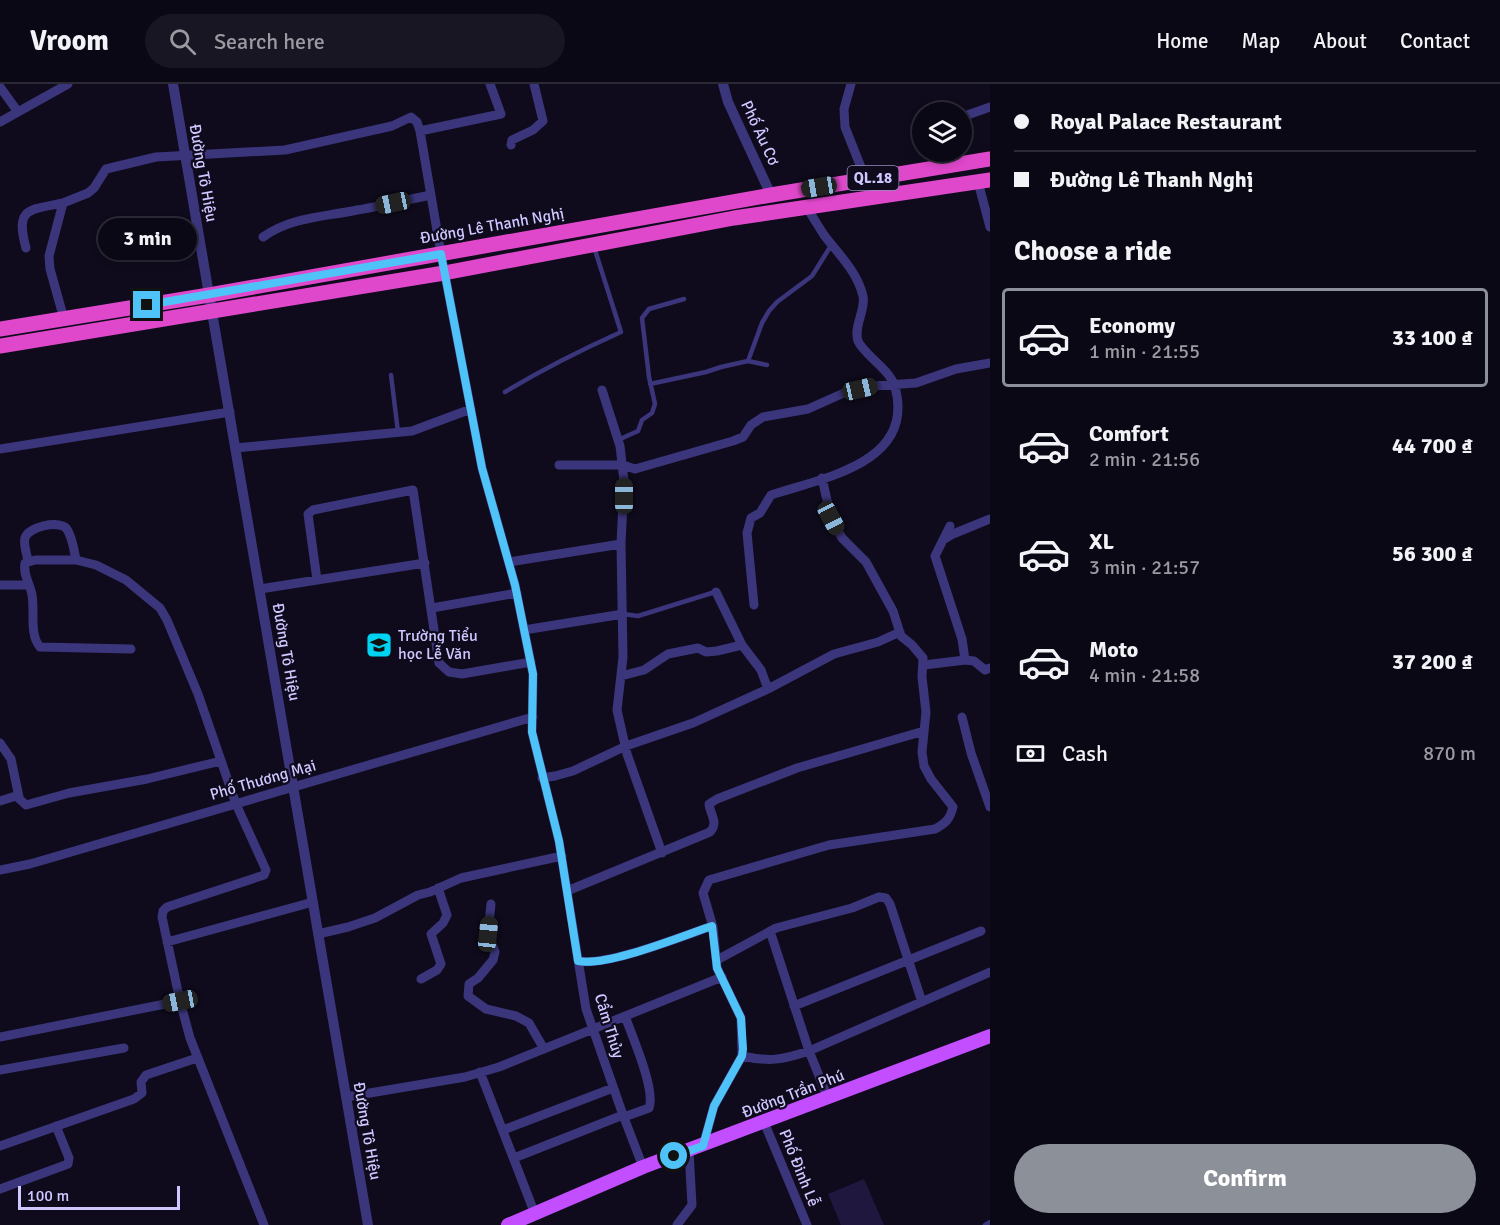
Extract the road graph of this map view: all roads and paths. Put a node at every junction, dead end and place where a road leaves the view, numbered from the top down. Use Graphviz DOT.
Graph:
graph roads {
  1 [pos="68,84"];
  2 [pos="173,84"];
  3 [pos="490,84"];
  4 [pos="534,84"];
  5 [pos="723,84"];
  6 [pos="851,84"];
  7 [pos="0,87"];
  8 [pos="990,107"];
  9 [pos="18,112"];
  10 [pos="972,113"];
  11 [pos="0,122"];
  12 [pos="420,131"];
  13 [pos="511,145"];
  14 [pos="184,156"];
  15 [pos="990,159"];
  16 [pos="866,180"];
  17 [pos="984,181"];
  18 [pos="431,195"];
  19 [pos="764,196"];
  20 [pos="63,203"];
  21 [pos="807,208"];
  22 [pos="733,210"];
  23 [pos="990,227"];
  24 [pos="263,237"];
  25 [pos="593,244"];
  26 [pos="832,244"];
  27 [pos="26,248"];
  28 [pos="441,254"];
  29 [pos="444,273"];
  30 [pos="209,295"];
  31 [pos="684,299"];
  32 [pos="212,311"];
  33 [pos="64,318"];
  34 [pos="0,329"];
  35 [pos="0,346"];
  36 [pos="748,361"];
  37 [pos="990,363"];
  38 [pos="767,365"];
  39 [pos="391,375"];
  40 [pos="650,384"];
  41 [pos="895,386"];
  42 [pos="602,390"];
  43 [pos="505,392"];
  44 [pos="471,410"];
  45 [pos="230,412"];
  46 [pos="398,432"];
  47 [pos="618,440"];
  48 [pos="236,448"];
  49 [pos="0,449"];
  50 [pos="559,465"];
  51 [pos="623,465"];
  52 [pos="822,478"];
  53 [pos="990,519"];
  54 [pos="950,526"];
  55 [pos="942,540"];
  56 [pos="621,544"];
  57 [pos="76,560"];
  58 [pos="28,561"];
  59 [pos="509,562"];
  60 [pos="424,563"];
  61 [pos="317,580"];
  62 [pos="0,585"];
  63 [pos="28,585"];
  64 [pos="260,589"];
  65 [pos="716,592"];
  66 [pos="517,593"];
  67 [pos="754,605"];
  68 [pos="432,608"];
  69 [pos="622,614"];
  70 [pos="524,630"];
  71 [pos="900,632"];
  72 [pos="742,645"];
  73 [pos="131,649"];
  74 [pos="965,660"];
  75 [pos="531,662"];
  76 [pos="924,665"];
  77 [pos="988,669"];
  78 [pos="621,676"];
  79 [pos="990,680"];
  80 [pos="768,688"];
  81 [pos="533,717"];
  82 [pos="962,717"];
  83 [pos="924,731"];
  84 [pos="0,743"];
  85 [pos="626,746"];
  86 [pos="221,761"];
  87 [pos="542,778"];
  88 [pos="293,788"];
  89 [pos="19,797"];
  90 [pos="0,801"];
  91 [pos="236,804"];
  92 [pos="990,807"];
  93 [pos="662,852"];
  94 [pos="562,856"];
  95 [pos="0,870"];
  96 [pos="438,888"];
  97 [pos="567,891"];
  98 [pos="313,902"];
  99 [pos="491,904"];
  100 [pos="712,926"];
  101 [pos="770,931"];
  102 [pos="981,931"];
  103 [pos="318,934"];
  104 [pos="167,942"];
  105 [pos="717,960"];
  106 [pos="578,961"];
  107 [pos="908,961"];
  108 [pos="990,972"];
  109 [pos="722,977"];
  110 [pos="421,979"];
  111 [pos="180,1001"];
  112 [pos="922,1002"];
  113 [pos="794,1006"];
  114 [pos="625,1016"];
  115 [pos="593,1030"];
  116 [pos="990,1036"];
  117 [pos="0,1037"];
  118 [pos="123,1048"];
  119 [pos="544,1049"];
  120 [pos="809,1051"];
  121 [pos="742,1056"];
  122 [pos="197,1058"];
  123 [pos="0,1070"];
  124 [pos="480,1072"];
  125 [pos="613,1088"];
  126 [pos="346,1097"];
  127 [pos="828,1098"];
  128 [pos="623,1116"];
  129 [pos="764,1122"];
  130 [pos="56,1126"];
  131 [pos="503,1130"];
  132 [pos="0,1146"];
  133 [pos="703,1146"];
  134 [pos="689,1150"];
  135 [pos="514,1158"];
  136 [pos="643,1167"];
  137 [pos="0,1189"];
  138 [pos="536,1214"];
  139 [pos="990,1222"];
  140 [pos="264,1225"];
  141 [pos="368,1225"];
  142 [pos="511,1225"];
  143 [pos="677,1225"];
  144 [pos="807,1225"];
  145 [pos="984,1225"];
  1 -- 9 [label="street"];
  2 -- 14 [label="street, Đường Tô Hiệu"];
  3 -- 12 [label="street"];
  4 -- 13 [label="street"];
  5 -- 19 [label="street, Phố Âu Cơ"];
  6 -- 16 [label="street"];
  7 -- 9 [label="street"];
  8 -- 10 [label="street"];
  9 -- 11 [label="street"];
  12 -- 14 [label="street"];
  12 -- 18 [label="street, Cẩm Thủy"];
  14 -- 20 [label="street"];
  14 -- 30 [label="street, Đường Tô Hiệu"];
  15 -- 16 [label="highway, Đường Lê Thanh Nghị / QL.18"];
  16 -- 19 [label="highway, Đường Lê Thanh Nghị / QL.18"];
  17 -- 21 [label="highway, Đường Lê Thanh Nghị / QL.18"];
  17 -- 23 [label="street"];
  18 -- 24 [label="street"];
  18 -- 28 [label="street, Cẩm Thủy"];
  19 -- 22 [label="highway, Đường Lê Thanh Nghị / QL.18"];
  20 -- 27 [label="street"];
  20 -- 33 [label="street"];
  21 -- 22 [label="highway, Đường Lê Thanh Nghị / QL.18"];
  21 -- 26 [label="street"];
  22 -- 25 [label="highway, Đường Lê Thanh Nghị / QL.18"];
  22 -- 28 [label="highway, Đường Lê Thanh Nghị / QL.18"];
  25 -- 29 [label="highway, Đường Lê Thanh Nghị / QL.18"];
  25 -- 43 [label="lane"];
  26 -- 36 [label="lane"];
  26 -- 41 [label="street"];
  28 -- 29 [label="street, Cẩm Thủy"];
  28 -- 30 [label="highway, Đường Lê Thanh Nghị / QL.18"];
  29 -- 32 [label="highway, Đường Lê Thanh Nghị / QL.18"];
  29 -- 44 [label="street, Cẩm Thủy"];
  30 -- 32 [label="street, Đường Tô Hiệu"];
  30 -- 33 [label="highway, Đường Lê Thanh Nghị / QL.18"];
  31 -- 40 [label="lane"];
  32 -- 35 [label="highway, Đường Lê Thanh Nghị / QL.18"];
  32 -- 45 [label="street, Đường Tô Hiệu"];
  33 -- 34 [label="highway, Đường Lê Thanh Nghị / QL.18"];
  36 -- 38 [label="lane"];
  36 -- 40 [label="lane"];
  37 -- 41 [label="street"];
  39 -- 46 [label="lane"];
  40 -- 47 [label="lane"];
  41 -- 51 [label="street"];
  41 -- 52 [label="street"];
  42 -- 47 [label="street"];
  44 -- 46 [label="street"];
  44 -- 59 [label="street, Cẩm Thủy"];
  45 -- 48 [label="street, Đường Tô Hiệu"];
  45 -- 49 [label="street"];
  46 -- 48 [label="street"];
  47 -- 51 [label="street"];
  48 -- 64 [label="street, Đường Tô Hiệu"];
  50 -- 51 [label="street"];
  51 -- 56 [label="street"];
  52 -- 67 [label="street"];
  52 -- 71 [label="street"];
  53 -- 55 [label="street"];
  54 -- 55 [label="street"];
  55 -- 74 [label="street"];
  56 -- 59 [label="street"];
  56 -- 69 [label="street"];
  57 -- 58 [label="street"];
  57 -- 58 [label="street"];
  57 -- 86 [label="street"];
  58 -- 63 [label="street"];
  59 -- 66 [label="street, Cẩm Thủy"];
  60 -- 61 [label="street"];
  60 -- 61 [label="street"];
  60 -- 68 [label="street"];
  61 -- 64 [label="street"];
  62 -- 63 [label="street"];
  63 -- 73 [label="street"];
  64 -- 88 [label="street, Đường Tô Hiệu"];
  65 -- 69 [label="lane"];
  65 -- 72 [label="street"];
  66 -- 68 [label="street"];
  66 -- 70 [label="street, Cẩm Thủy"];
  68 -- 75 [label="street"];
  69 -- 70 [label="street"];
  69 -- 78 [label="street"];
  70 -- 75 [label="street, Cẩm Thủy"];
  71 -- 76 [label="street"];
  71 -- 80 [label="street"];
  72 -- 78 [label="street"];
  72 -- 80 [label="street"];
  74 -- 76 [label="street"];
  74 -- 77 [label="street"];
  75 -- 81 [label="street, Cẩm Thủy"];
  76 -- 83 [label="street"];
  77 -- 79 [label="street"];
  78 -- 85 [label="street"];
  80 -- 85 [label="street"];
  81 -- 87 [label="street, Cẩm Thủy"];
  81 -- 88 [label="street, Phố Thương Mại"];
  82 -- 92 [label="street"];
  83 -- 93 [label="street"];
  83 -- 100 [label="street"];
  84 -- 89 [label="street"];
  85 -- 87 [label="street"];
  85 -- 93 [label="street"];
  86 -- 89 [label="street"];
  86 -- 91 [label="street"];
  87 -- 94 [label="street, Cẩm Thủy"];
  88 -- 91 [label="street, Phố Thương Mại"];
  88 -- 98 [label="street, Đường Tô Hiệu"];
  89 -- 90 [label="street"];
  91 -- 95 [label="street, Phố Thương Mại"];
  91 -- 104 [label="street"];
  93 -- 97 [label="street"];
  94 -- 96 [label="street"];
  94 -- 97 [label="street, Cẩm Thủy"];
  96 -- 103 [label="street"];
  96 -- 110 [label="street"];
  97 -- 106 [label="street, Cẩm Thủy"];
  98 -- 103 [label="street, Đường Tô Hiệu"];
  98 -- 104 [label="street"];
  99 -- 119 [label="street"];
  100 -- 105 [label="street"];
  100 -- 106 [label="street"];
  101 -- 105 [label="street"];
  101 -- 107 [label="street"];
  101 -- 113 [label="street"];
  102 -- 107 [label="street"];
  103 -- 126 [label="street, Đường Tô Hiệu"];
  104 -- 111 [label="street"];
  105 -- 109 [label="street"];
  106 -- 115 [label="street, Cẩm Thủy"];
  107 -- 112 [label="street"];
  107 -- 113 [label="street"];
  108 -- 112 [label="street"];
  109 -- 114 [label="street"];
  109 -- 121 [label="street"];
  111 -- 117 [label="street"];
  111 -- 122 [label="street"];
  112 -- 120 [label="street"];
  113 -- 120 [label="street"];
  114 -- 115 [label="street"];
  114 -- 128 [label="street"];
  115 -- 119 [label="street"];
  115 -- 125 [label="street, Cẩm Thủy"];
  116 -- 127 [label="main road, Đường Trần Phú"];
  118 -- 123 [label="street"];
  119 -- 124 [label="street"];
  120 -- 121 [label="street"];
  120 -- 127 [label="street"];
  121 -- 133 [label="street"];
  122 -- 130 [label="street"];
  122 -- 140 [label="street"];
  124 -- 126 [label="street"];
  124 -- 131 [label="street"];
  125 -- 128 [label="street, Cẩm Thủy"];
  125 -- 131 [label="street"];
  126 -- 141 [label="street, Đường Tô Hiệu"];
  127 -- 129 [label="main road, Đường Trần Phú"];
  128 -- 135 [label="street"];
  128 -- 136 [label="street, Cẩm Thủy"];
  129 -- 133 [label="main road, Đường Trần Phú"];
  129 -- 144 [label="street, Phố Đinh Lễ"];
  130 -- 132 [label="street"];
  130 -- 137 [label="street"];
  131 -- 135 [label="street"];
  133 -- 134 [label="main road, Đường Trần Phú"];
  134 -- 136 [label="main road, Đường Trần Phú"];
  134 -- 143 [label="street"];
  135 -- 138 [label="street"];
  136 -- 138 [label="main road, Đường Trần Phú"];
  138 -- 142 [label="main road, Đường Trần Phú"];
  139 -- 145 [label="lane"];
}
